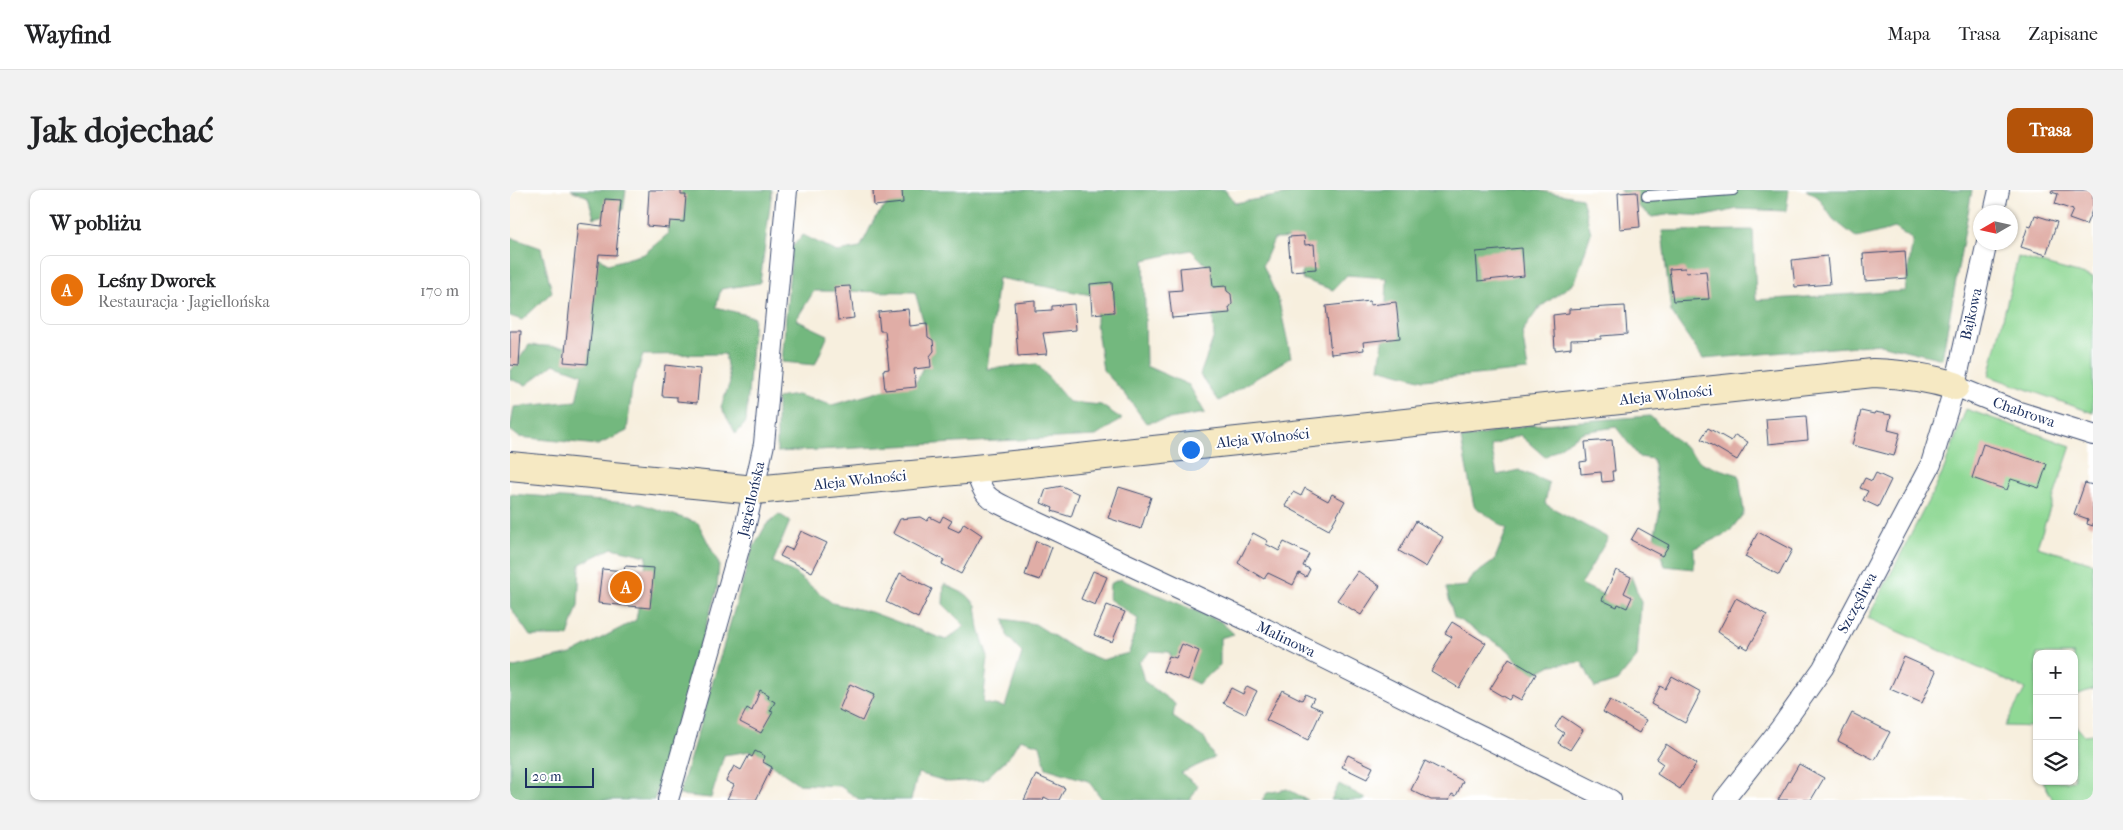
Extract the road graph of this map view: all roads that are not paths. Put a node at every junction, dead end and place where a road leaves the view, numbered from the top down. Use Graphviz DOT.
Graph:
graph roads {
  1 [pos="787,190"];
  2 [pos="1733,190"];
  3 [pos="1999,190"];
  4 [pos="1647,196"];
  5 [pos="1996,205"];
  6 [pos="1986,250"];
  7 [pos="1955,386"];
  8 [pos="2093,435"];
  9 [pos="510,466"];
  10 [pos="975,469"];
  11 [pos="755,490"];
  12 [pos="668,800"];
  13 [pos="1611,800"];
  14 [pos="1724,800"];
  1 -- 11 [label="street, Jagiellońska"];
  2 -- 4 [label="lane"];
  3 -- 5 [label="street"];
  6 -- 7 [label="street, Bajkowa"];
  7 -- 8 [label="street, Chabrowa"];
  7 -- 10 [label="street, Aleja Wolności"];
  7 -- 14 [label="street, Szczęśliwa"];
  9 -- 11 [label="street, Aleja Wolności"];
  10 -- 11 [label="street, Aleja Wolności"];
  10 -- 13 [label="street, Malinowa"];
  11 -- 12 [label="street, Jagiellońska"];
}
